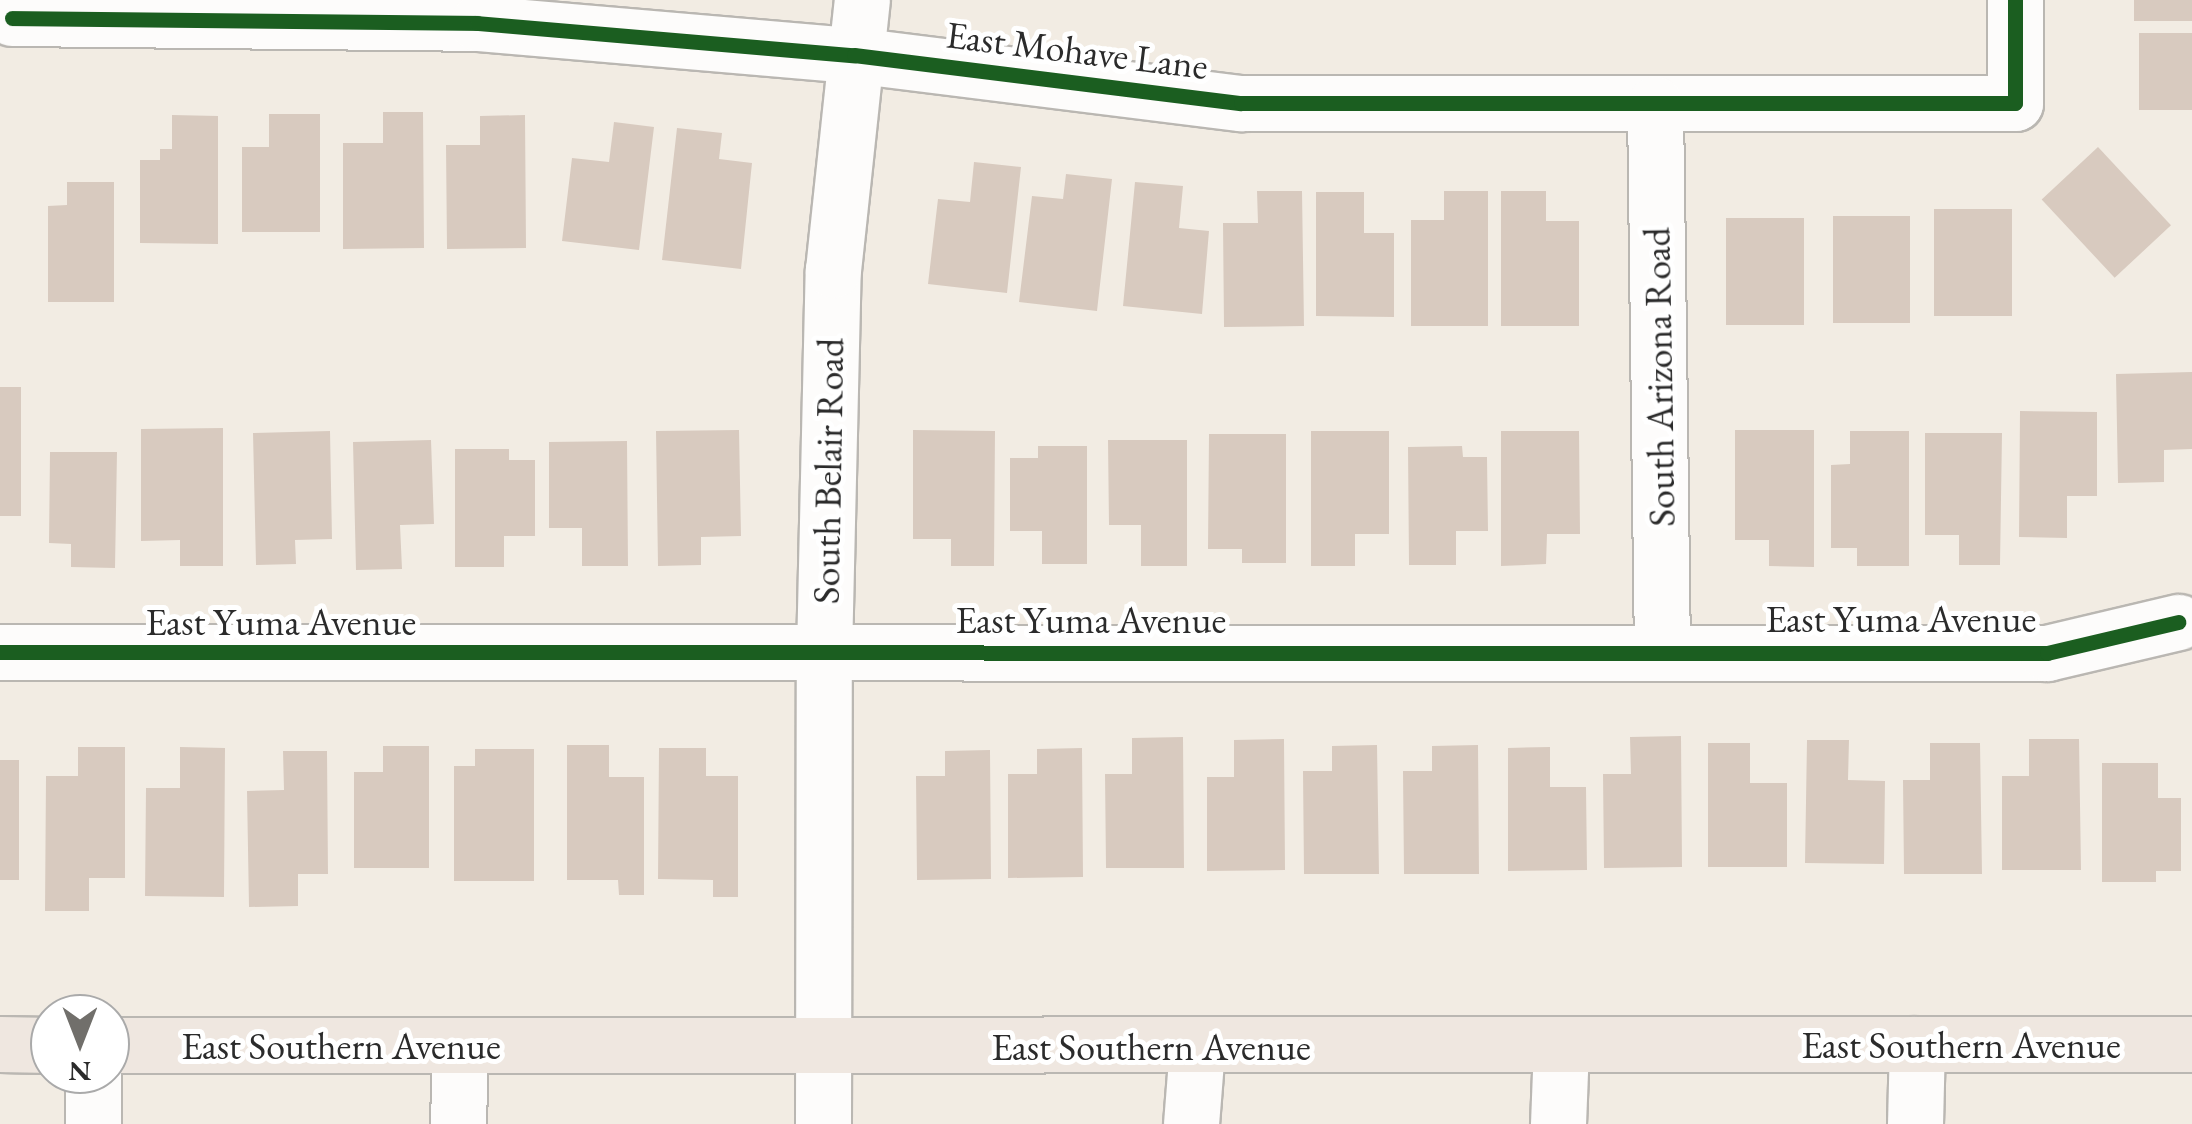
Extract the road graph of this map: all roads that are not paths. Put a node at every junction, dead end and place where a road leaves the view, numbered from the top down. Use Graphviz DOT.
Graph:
graph roads {
  1 [pos="862,0"];
  2 [pos="2015,0"];
  3 [pos="12,18"];
  4 [pos="854,55"];
  5 [pos="1655,104"];
  6 [pos="2178,622"];
  7 [pos="1662,651"];
  8 [pos="0,652"];
  9 [pos="824,654"];
  10 [pos="0,1044"];
  11 [pos="1917,1044"];
  12 [pos="2192,1044"];
  13 [pos="30,1045"];
  14 [pos="130,1045"];
  15 [pos="1561,1046"];
  16 [pos="460,1047"];
  17 [pos="1197,1047"];
  18 [pos="826,1048"];
  19 [pos="93,1094"];
  20 [pos="93,1124"];
  21 [pos="458,1124"];
  22 [pos="822,1124"];
  23 [pos="1191,1124"];
  24 [pos="1558,1124"];
  25 [pos="1915,1124"];
  1 -- 4 [label="street, South Belair Road"];
  2 -- 5 [label="street, East Mohave Lane"];
  3 -- 4 [label="street, East Mohave Lane"];
  4 -- 5 [label="street, East Mohave Lane"];
  4 -- 9 [label="street, South Belair Road"];
  5 -- 7 [label="street, South Arizona Road"];
  6 -- 7 [label="street, East Yuma Avenue"];
  7 -- 9 [label="street, East Yuma Avenue"];
  8 -- 9 [label="street, East Yuma Avenue"];
  9 -- 18 [label="street, South Belair Road"];
  10 -- 13 [label="main road"];
  11 -- 12 [label="main road, East Southern Avenue"];
  11 -- 15 [label="main road, East Southern Avenue"];
  11 -- 25 [label="street"];
  14 -- 16 [label="main road, East Southern Avenue"];
  15 -- 17 [label="main road, East Southern Avenue"];
  15 -- 24 [label="street"];
  16 -- 18 [label="main road, East Southern Avenue"];
  16 -- 21 [label="street"];
  17 -- 18 [label="main road, East Southern Avenue"];
  17 -- 23 [label="street"];
  18 -- 22 [label="street, South Belair Road"];
  19 -- 20 [label="street"];
}
